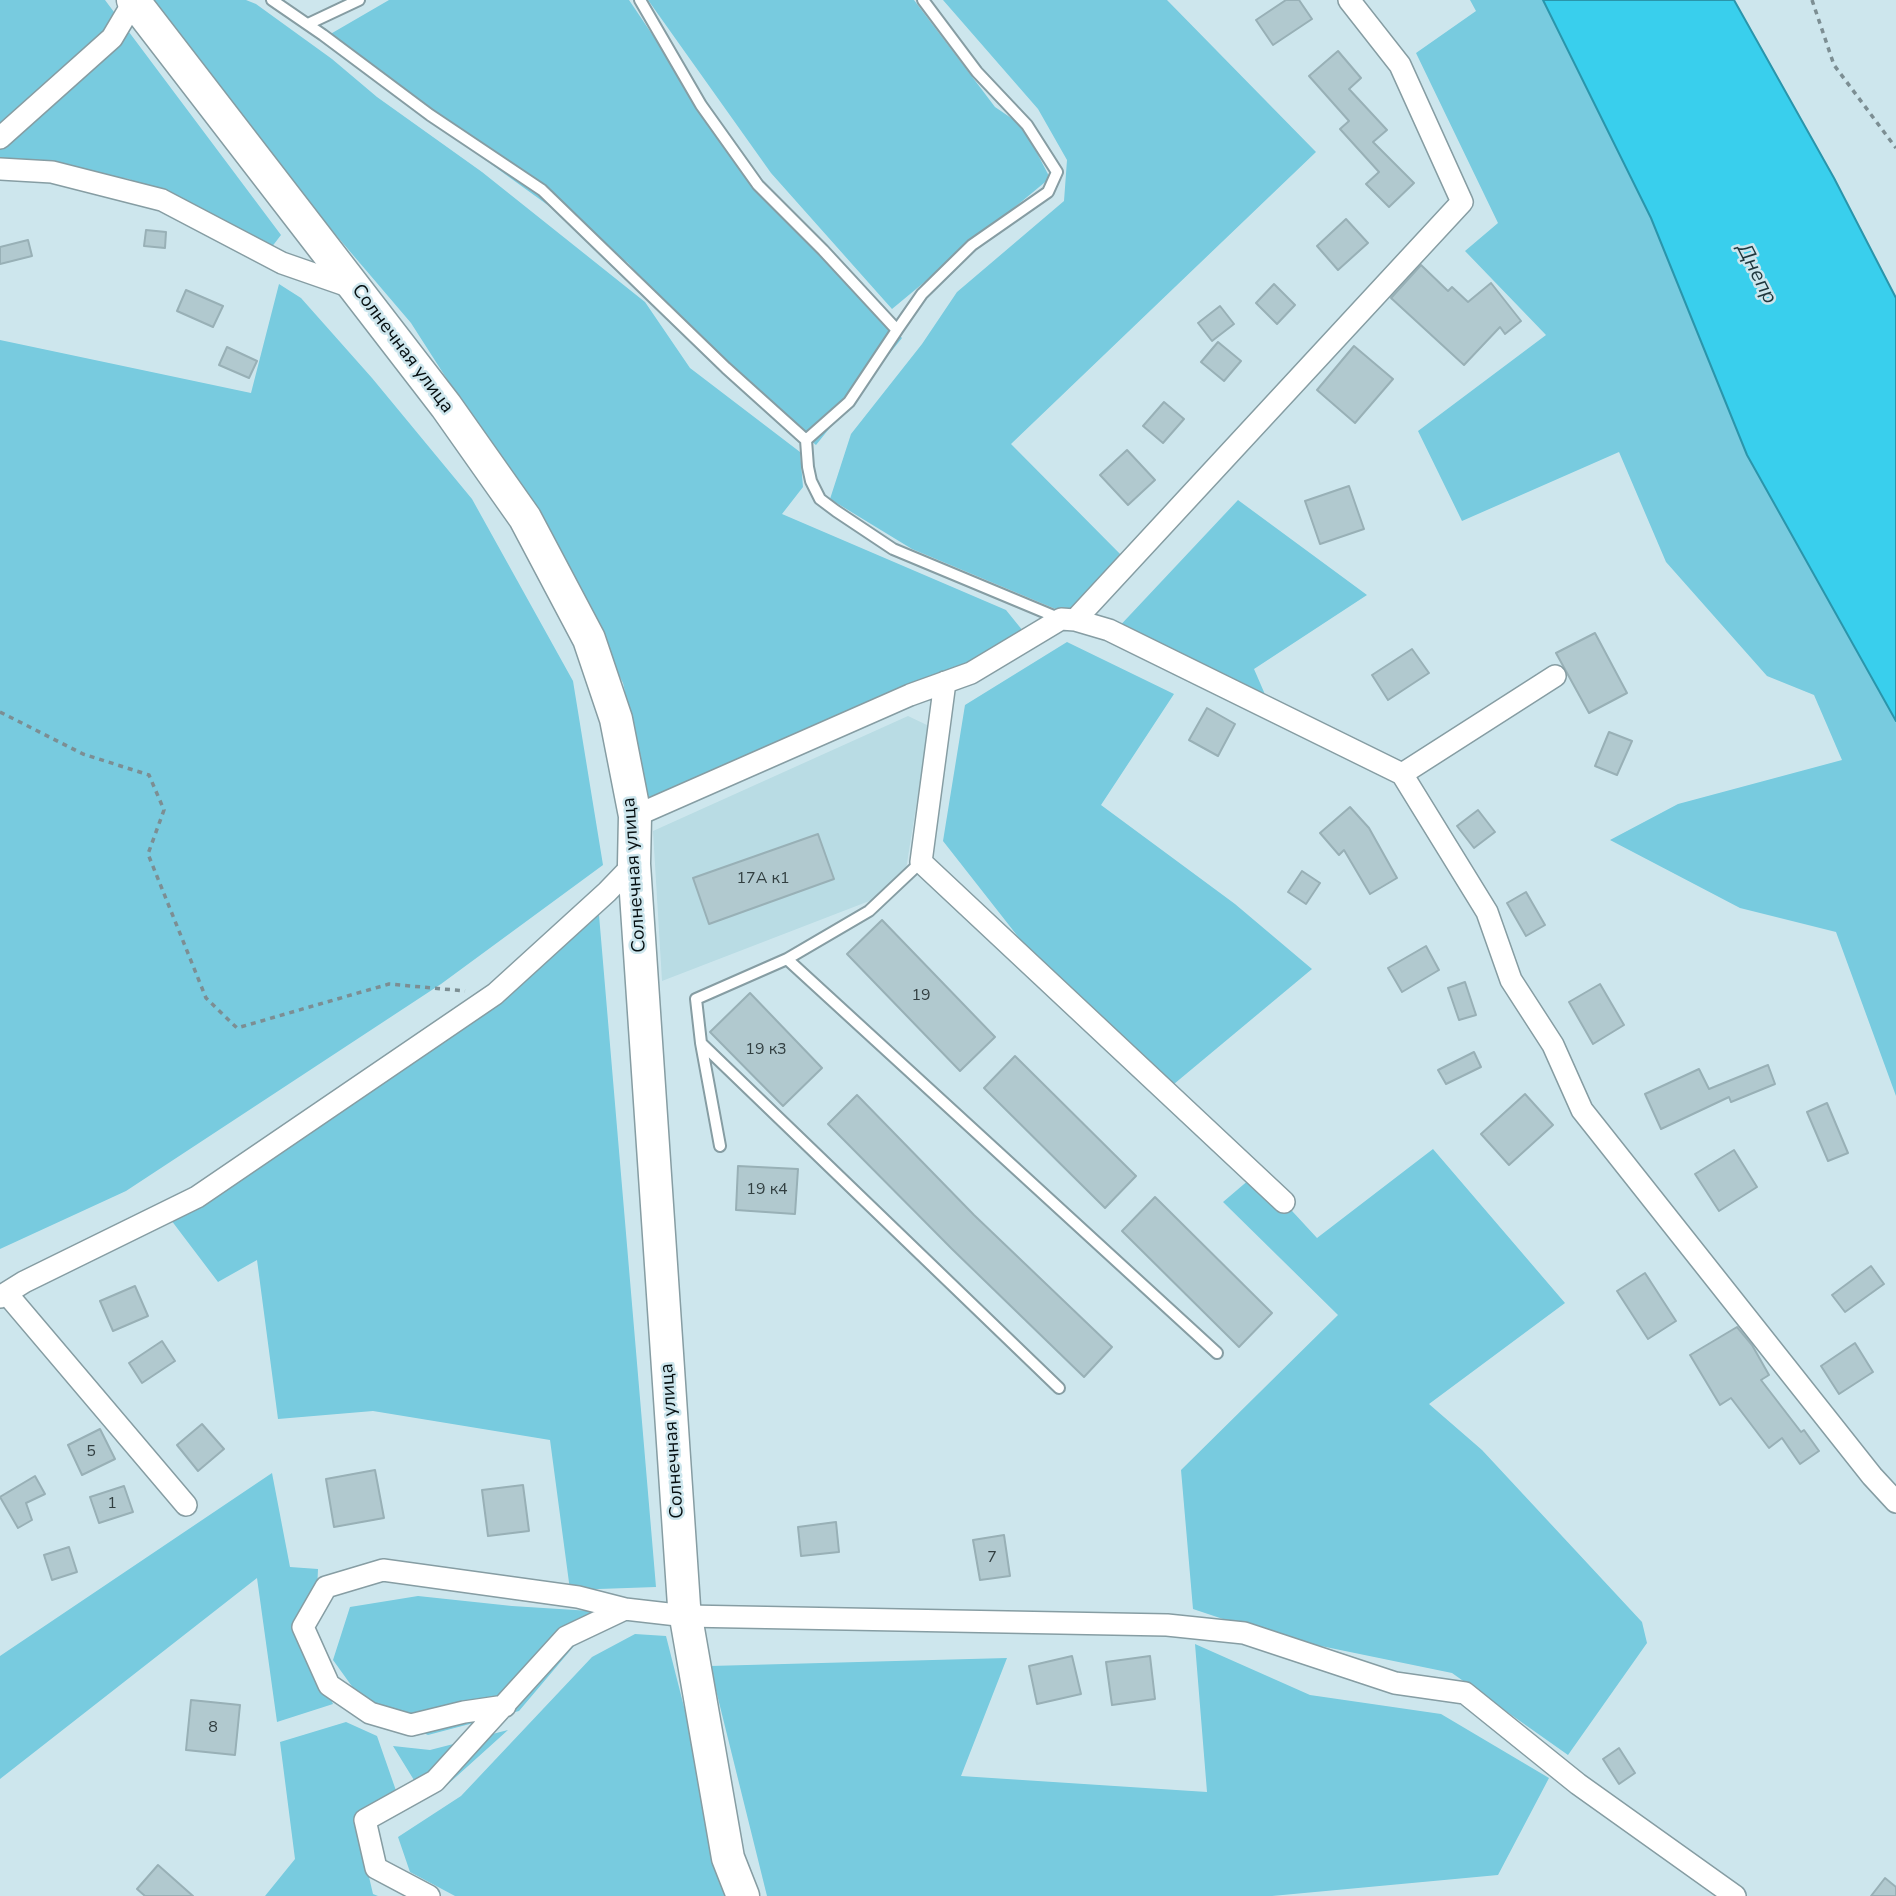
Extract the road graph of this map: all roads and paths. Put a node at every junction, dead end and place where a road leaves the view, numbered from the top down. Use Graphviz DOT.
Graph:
graph roads {
  1 [pos="272,0"];
  2 [pos="359,0"];
  3 [pos="640,0"];
  4 [pos="923,0"];
  5 [pos="1349,0"];
  6 [pos="1812,0"];
  7 [pos="133,1"];
  8 [pos="308,24"];
  9 [pos="0,138"];
  10 [pos="1896,148"];
  11 [pos="0,169"];
  12 [pos="356,288"];
  13 [pos="897,330"];
  14 [pos="806,440"];
  15 [pos="1068,620"];
  16 [pos="1555,676"];
  17 [pos="945,682"];
  18 [pos="0,712"];
  19 [pos="1402,774"];
  20 [pos="635,816"];
  21 [pos="920,862"];
  22 [pos="634,864"];
  23 [pos="787,959"];
  24 [pos="495,994"];
  25 [pos="701,1043"];
  26 [pos="720,1146"];
  27 [pos="1284,1202"];
  28 [pos="4,1295"];
  29 [pos="1217,1353"];
  30 [pos="1059,1388"];
  31 [pos="1896,1502"];
  32 [pos="186,1505"];
  33 [pos="625,1609"];
  34 [pos="686,1616"];
  35 [pos="505,1706"];
  36 [pos="429,1896"];
  37 [pos="743,1896"];
  38 [pos="1735,1896"];
  1 -- 8 [label="lane"];
  2 -- 8 [label="lane"];
  3 -- 13 [label="lane"];
  4 -- 13 [label="lane"];
  5 -- 15 [label="street"];
  6 -- 10 [label="path"];
  7 -- 9 [label="street"];
  7 -- 12 [label="street, Солнечная улица"];
  8 -- 14 [label="lane"];
  11 -- 12 [label="street"];
  12 -- 20 [label="street, Солнечная улица"];
  13 -- 14 [label="lane"];
  14 -- 15 [label="lane"];
  15 -- 17 [label="street"];
  15 -- 19 [label="street"];
  16 -- 19 [label="street"];
  17 -- 20 [label="street"];
  17 -- 21 [label="street"];
  18 -- 24 [label="path"];
  19 -- 31 [label="street"];
  20 -- 22 [label="street, Солнечная улица"];
  21 -- 23 [label="lane"];
  21 -- 27 [label="street"];
  22 -- 24 [label="street"];
  22 -- 34 [label="street, Солнечная улица"];
  23 -- 25 [label="lane"];
  23 -- 29 [label="lane"];
  24 -- 28 [label="street"];
  25 -- 26 [label="lane"];
  25 -- 30 [label="lane"];
  28 -- 32 [label="street"];
  33 -- 34 [label="street"];
  33 -- 35 [label="street"];
  33 -- 35 [label="street"];
  34 -- 37 [label="street, Солнечная улица"];
  34 -- 38 [label="street"];
  35 -- 36 [label="street"];
}
